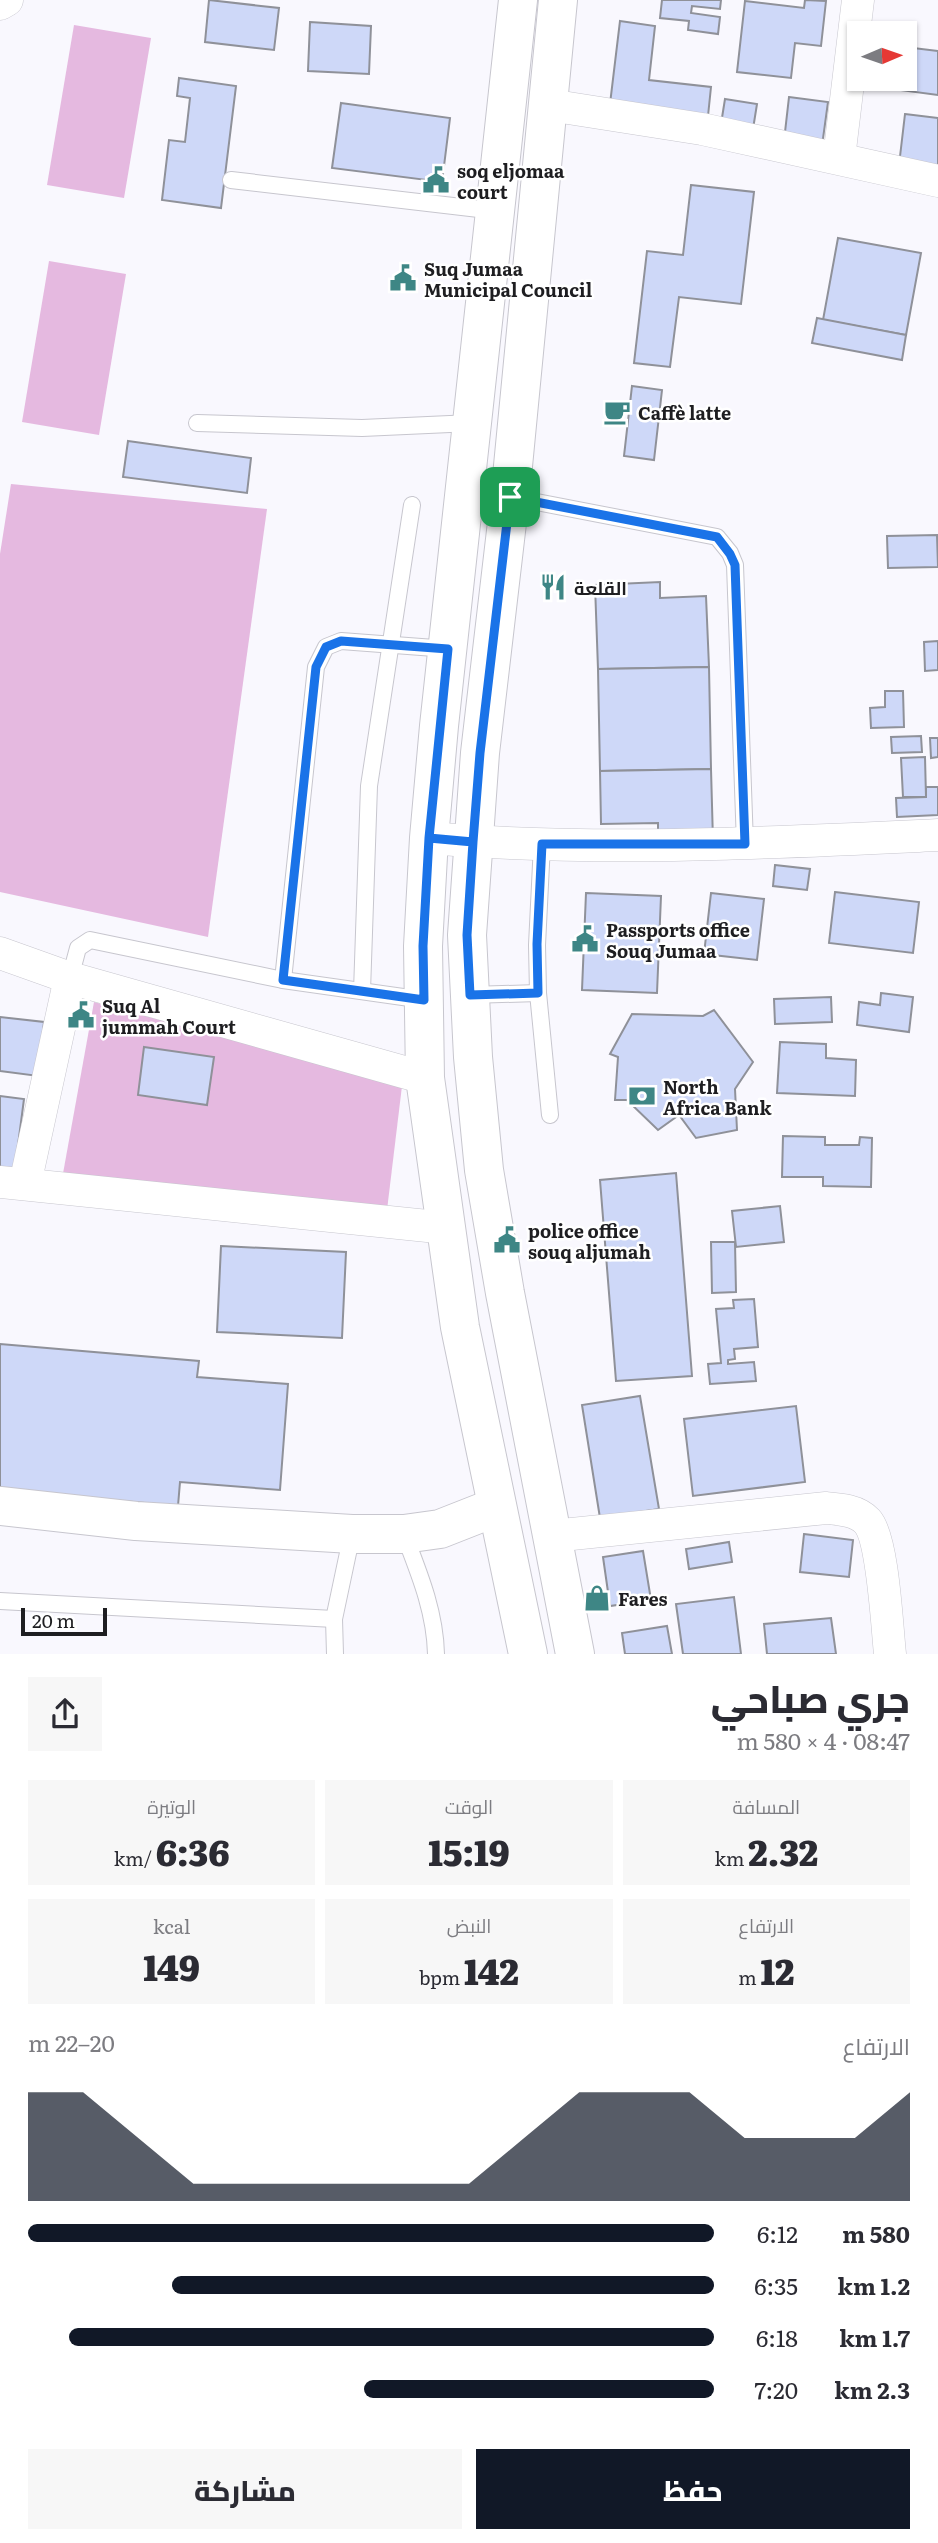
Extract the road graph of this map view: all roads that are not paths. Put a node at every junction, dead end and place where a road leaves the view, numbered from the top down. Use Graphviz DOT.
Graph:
graph roads {
  1 [pos="7,0"];
  2 [pos="518,0"];
  3 [pos="558,0"];
  4 [pos="858,0"];
  5 [pos="0,4"];
  6 [pos="548,105"];
  7 [pos="839,158"];
  8 [pos="231,180"];
  9 [pos="938,181"];
  10 [pos="496,211"];
  11 [pos="197,423"];
  12 [pos="472,423"];
  13 [pos="510,497"];
  14 [pos="412,505"];
  15 [pos="390,645"];
  16 [pos="448,649"];
  17 [pos="938,835"];
  18 [pos="429,838"];
  19 [pos="473,842"];
  20 [pos="542,844"];
  21 [pos="745,844"];
  22 [pos="0,953"];
  23 [pos="70,978"];
  24 [pos="283,980"];
  25 [pos="362,991"];
  26 [pos="538,993"];
  27 [pos="470,995"];
  28 [pos="424,1000"];
  29 [pos="425,1078"];
  30 [pos="550,1115"];
  31 [pos="13,1183"];
  32 [pos="447,1228"];
  33 [pos="0,1506"];
  34 [pos="496,1507"];
  35 [pos="352,1534"];
  36 [pos="404,1534"];
  37 [pos="552,1536"];
  38 [pos="0,1601"];
  39 [pos="334,1619"];
  40 [pos="335,1654"];
  41 [pos="436,1654"];
  42 [pos="528,1654"];
  43 [pos="575,1654"];
  44 [pos="890,1654"];
  1 -- 5 [label="street"];
  2 -- 10 [label="main road"];
  3 -- 6 [label="main road"];
  4 -- 7 [label="street"];
  6 -- 7 [label="street"];
  6 -- 13 [label="main road"];
  7 -- 9 [label="street"];
  8 -- 10 [label="lane"];
  10 -- 12 [label="main road"];
  11 -- 12 [label="lane"];
  12 -- 16 [label="main road"];
  13 -- 19 [label="main road"];
  13 -- 21 [label="lane"];
  14 -- 15 [label="lane"];
  15 -- 16 [label="lane"];
  15 -- 24 [label="lane"];
  15 -- 25 [label="lane"];
  16 -- 18 [label="main road"];
  17 -- 21 [label="street"];
  18 -- 19 [label="street"];
  18 -- 28 [label="main road"];
  19 -- 20 [label="street"];
  19 -- 27 [label="main road"];
  20 -- 21 [label="street"];
  20 -- 26 [label="lane"];
  22 -- 23 [label="street"];
  23 -- 24 [label="lane"];
  23 -- 29 [label="street"];
  23 -- 31 [label="street"];
  24 -- 25 [label="lane"];
  25 -- 28 [label="lane"];
  26 -- 27 [label="lane"];
  26 -- 30 [label="lane"];
  27 -- 37 [label="main road"];
  28 -- 29 [label="main road"];
  29 -- 32 [label="main road"];
  31 -- 32 [label="street"];
  32 -- 34 [label="main road"];
  33 -- 35 [label="main road"];
  34 -- 36 [label="main road"];
  34 -- 42 [label="main road"];
  35 -- 36 [label="main road"];
  35 -- 39 [label="lane"];
  36 -- 41 [label="lane"];
  37 -- 43 [label="main road"];
  37 -- 44 [label="street"];
  38 -- 39 [label="lane"];
  39 -- 40 [label="lane"];
}
